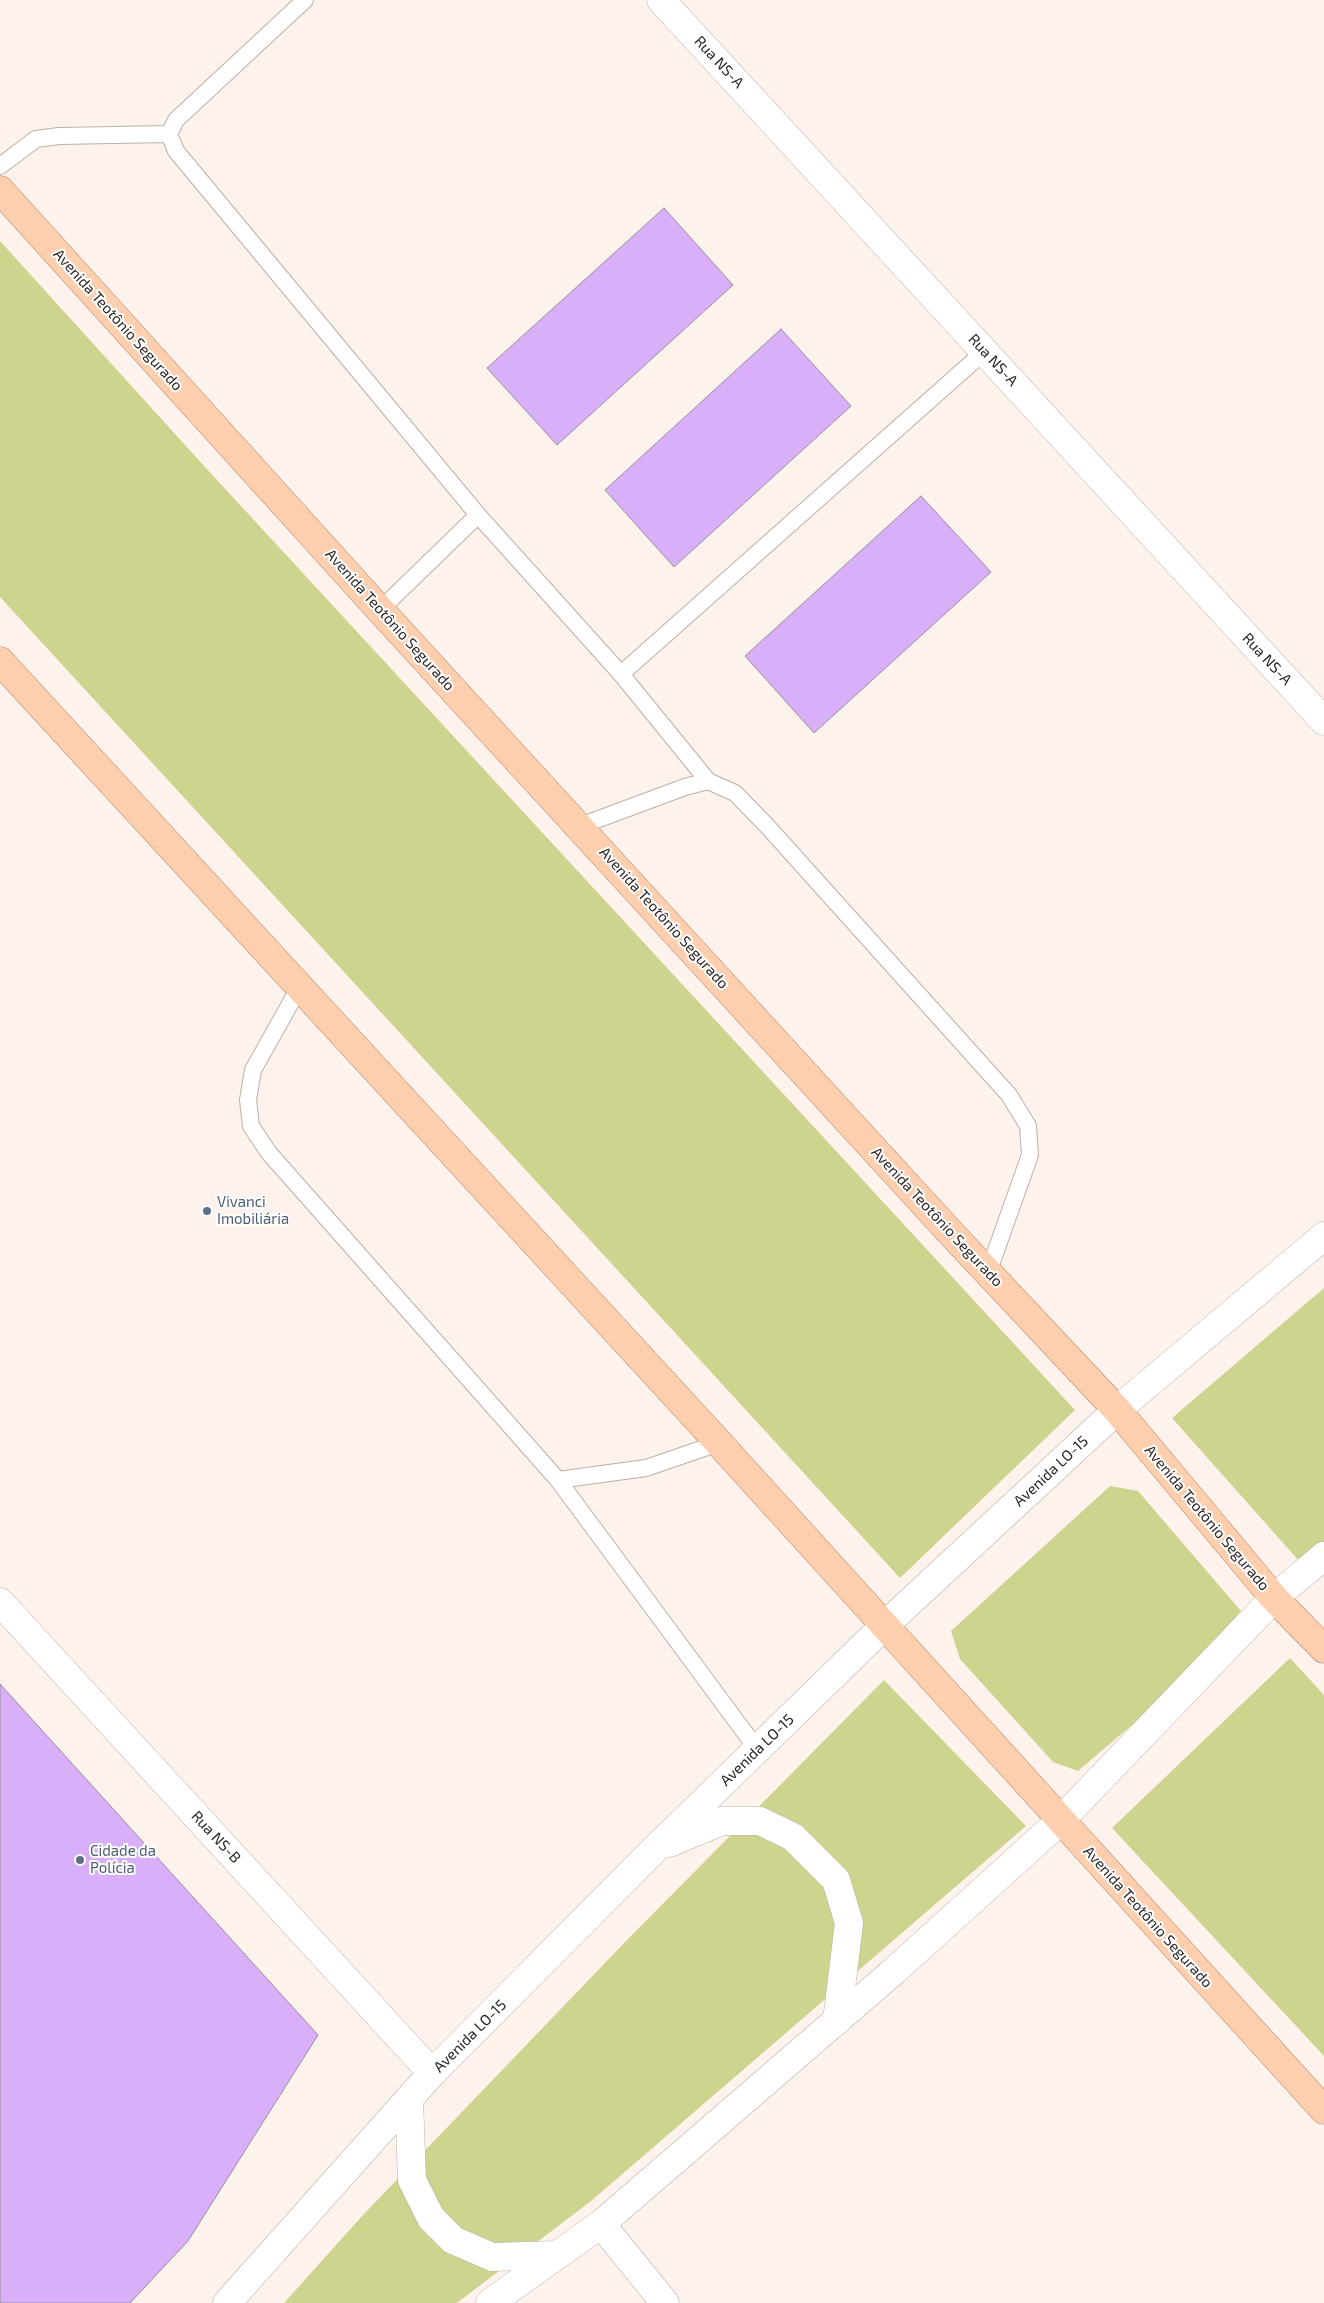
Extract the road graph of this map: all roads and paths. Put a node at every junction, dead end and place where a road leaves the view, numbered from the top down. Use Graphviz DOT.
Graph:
graph roads {
  1 [pos="305,0"];
  2 [pos="661,0"];
  3 [pos="169,134"];
  4 [pos="0,166"];
  5 [pos="0,190"];
  6 [pos="985,351"];
  7 [pos="478,515"];
  8 [pos="380,610"];
  9 [pos="0,661"];
  10 [pos="621,674"];
  11 [pos="1324,721"];
  12 [pos="708,781"];
  13 [pos="580,826"];
  14 [pos="299,988"];
  15 [pos="1324,1236"];
  16 [pos="988,1273"];
  17 [pos="1117,1410"];
  18 [pos="719,1443"];
  19 [pos="558,1480"];
  20 [pos="1324,1556"];
  21 [pos="1274,1598"];
  22 [pos="0,1602"];
  23 [pos="884,1626"];
  24 [pos="1324,1649"];
  25 [pos="758,1749"];
  26 [pos="1060,1821"];
  27 [pos="656,1848"];
  28 [pos="838,2021"];
  29 [pos="432,2073"];
  30 [pos="409,2099"];
  31 [pos="1324,2110"];
  32 [pos="601,2224"];
  33 [pos="557,2255"];
  34 [pos="227,2303"];
  35 [pos="490,2303"];
  36 [pos="665,2303"];
  1 -- 3 [label="lane"];
  2 -- 6 [label="street, Rua NS-A"];
  3 -- 4 [label="lane"];
  3 -- 7 [label="lane"];
  5 -- 8 [label="main road, Avenida Teotônio Segurado"];
  6 -- 10 [label="lane"];
  6 -- 11 [label="street, Rua NS-A"];
  7 -- 8 [label="lane"];
  7 -- 10 [label="lane"];
  8 -- 13 [label="main road, Avenida Teotônio Segurado"];
  9 -- 14 [label="main road, Avenida Teotônio Segurado"];
  10 -- 12 [label="lane"];
  12 -- 13 [label="lane"];
  12 -- 16 [label="lane"];
  13 -- 16 [label="main road, Avenida Teotônio Segurado"];
  14 -- 18 [label="main road, Avenida Teotônio Segurado"];
  14 -- 19 [label="lane"];
  15 -- 17 [label="street, Avenida LO-15"];
  16 -- 17 [label="main road, Avenida Teotônio Segurado"];
  17 -- 21 [label="main road, Avenida Teotônio Segurado"];
  17 -- 23 [label="street, Avenida LO-15"];
  18 -- 19 [label="lane"];
  18 -- 23 [label="main road, Avenida Teotônio Segurado"];
  19 -- 25 [label="lane"];
  20 -- 21 [label="street"];
  21 -- 24 [label="main road, Avenida Teotônio Segurado"];
  21 -- 26 [label="street"];
  22 -- 29 [label="street, Rua NS-B"];
  23 -- 25 [label="street, Avenida LO-15"];
  23 -- 26 [label="main road, Avenida Teotônio Segurado"];
  25 -- 27 [label="street, Avenida LO-15"];
  26 -- 28 [label="street"];
  26 -- 31 [label="main road, Avenida Teotônio Segurado"];
  27 -- 28 [label="street"];
  27 -- 29 [label="street, Avenida LO-15"];
  28 -- 32 [label="street"];
  29 -- 30 [label="street, Avenida LO-15"];
  30 -- 33 [label="street"];
  30 -- 34 [label="street, Avenida LO-15"];
  32 -- 33 [label="street"];
  32 -- 36 [label="street"];
  33 -- 35 [label="street"];
}
